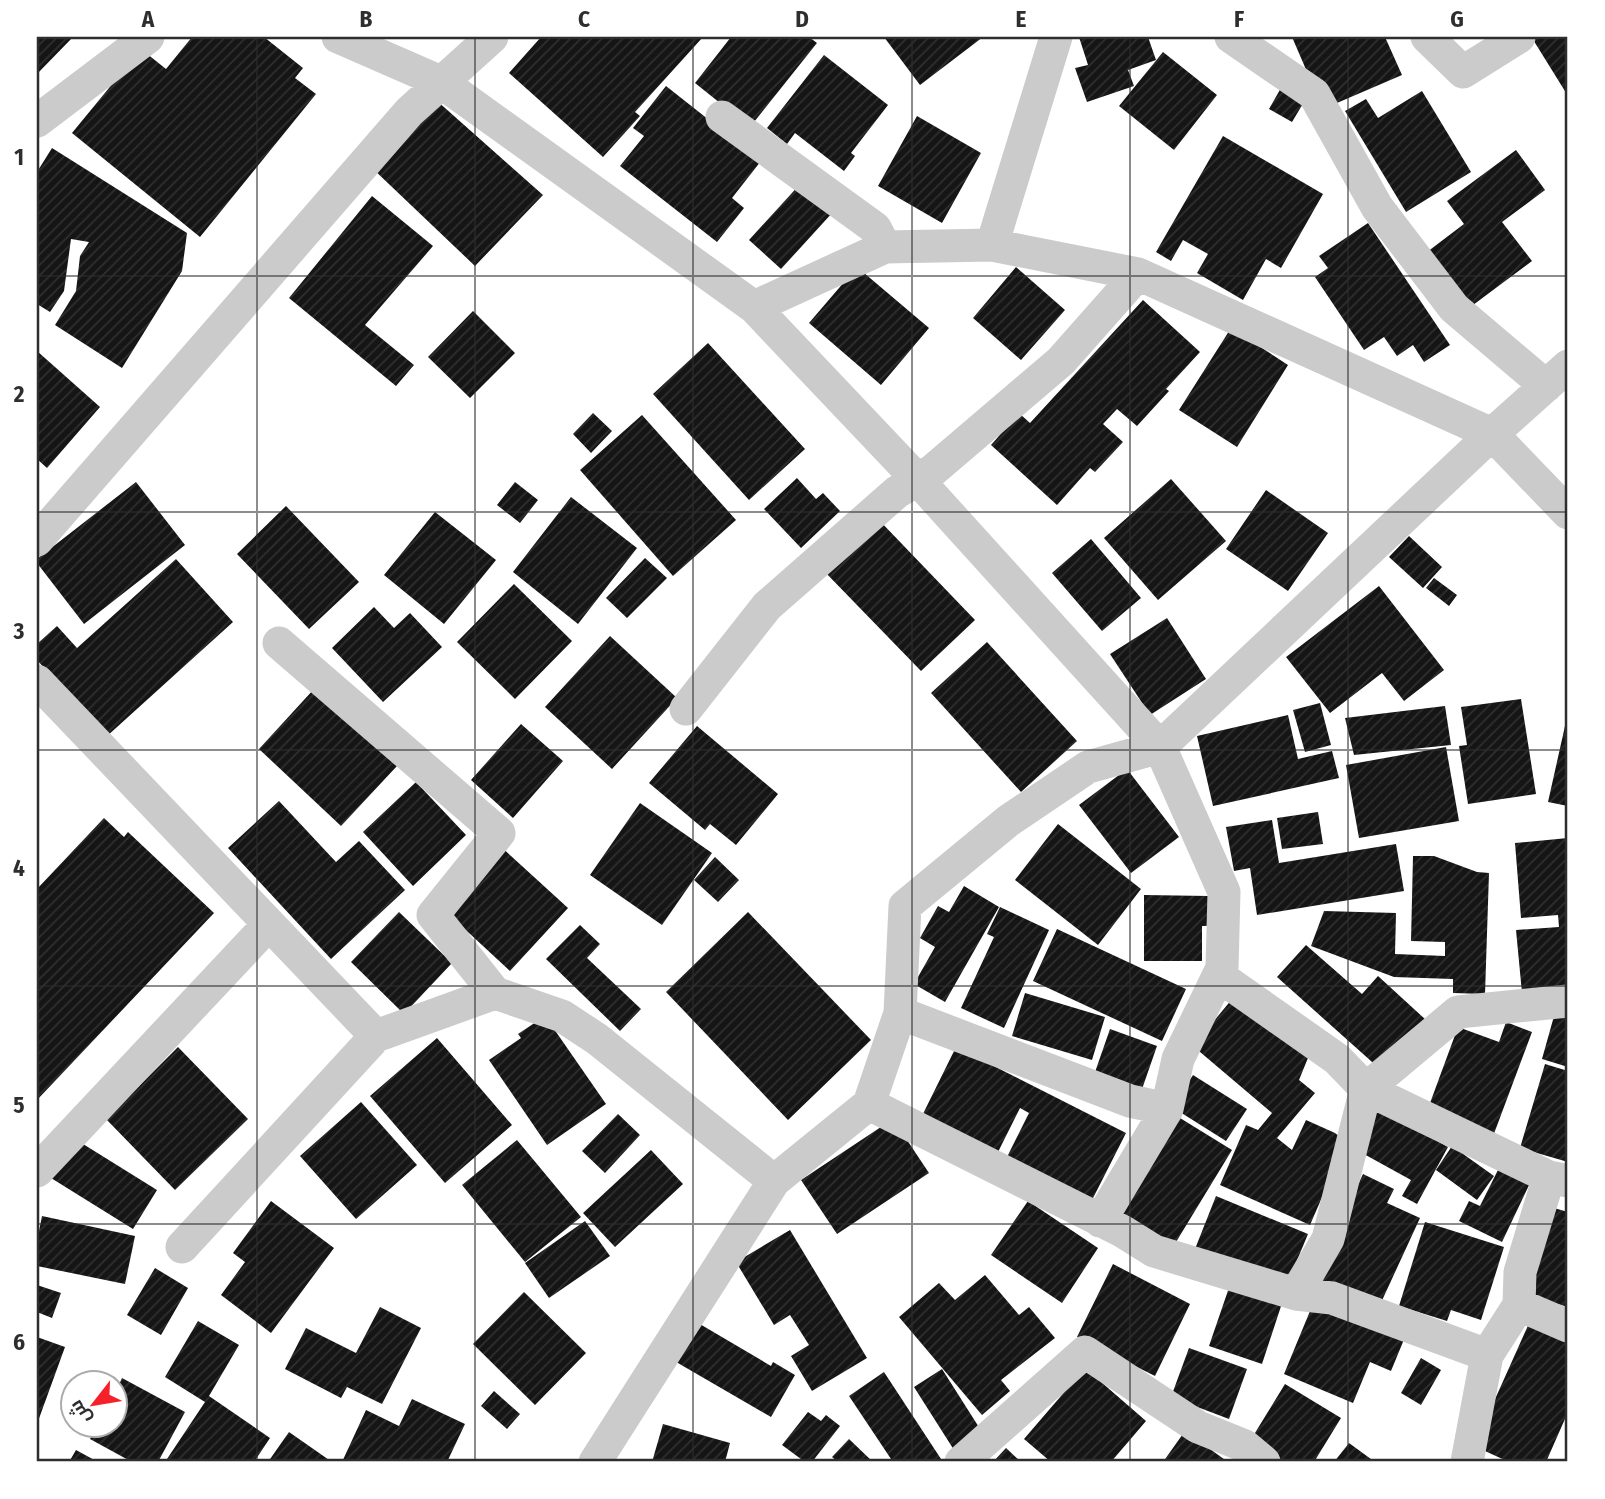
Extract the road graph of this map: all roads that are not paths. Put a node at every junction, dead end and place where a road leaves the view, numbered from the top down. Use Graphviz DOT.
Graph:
graph roads {
  1 [pos="148,37"];
  2 [pos="338,37"];
  3 [pos="492,37"];
  4 [pos="1056,37"];
  5 [pos="1231,37"];
  6 [pos="1427,37"];
  7 [pos="1519,37"];
  8 [pos="441,82"];
  9 [pos="722,117"];
  10 [pos="37,121"];
  11 [pos="992,245"];
  12 [pos="885,247"];
  13 [pos="1138,274"];
  14 [pos="754,307"];
  15 [pos="1557,376"];
  16 [pos="1492,433"];
  17 [pos="918,480"];
  18 [pos="1568,513"];
  19 [pos="37,540"];
  20 [pos="279,643"];
  21 [pos="37,681"];
  22 [pos="686,709"];
  23 [pos="1160,747"];
  24 [pos="269,924"];
  25 [pos="1219,975"];
  26 [pos="495,993"];
  27 [pos="1568,1001"];
  28 [pos="900,1013"];
  29 [pos="376,1036"];
  30 [pos="1366,1090"];
  31 [pos="869,1104"];
  32 [pos="1167,1109"];
  33 [pos="37,1171"];
  34 [pos="1559,1179"];
  35 [pos="775,1181"];
  36 [pos="1101,1221"];
  37 [pos="182,1247"];
  38 [pos="1296,1294"];
  39 [pos="1519,1306"];
  40 [pos="1568,1326"];
  41 [pos="1487,1355"];
  42 [pos="595,1462"];
  43 [pos="961,1462"];
  44 [pos="1264,1462"];
  45 [pos="1467,1462"];
  1 -- 10 [label="street"];
  2 -- 8 [label="street"];
  3 -- 8 [label="street"];
  4 -- 11 [label="street"];
  5 -- 15 [label="street"];
  6 -- 7 [label="street"];
  8 -- 14 [label="street"];
  8 -- 19 [label="street"];
  9 -- 12 [label="street"];
  11 -- 12 [label="street"];
  11 -- 13 [label="street"];
  12 -- 14 [label="street"];
  13 -- 16 [label="street"];
  13 -- 17 [label="street"];
  14 -- 17 [label="street"];
  15 -- 16 [label="street"];
  16 -- 18 [label="street"];
  16 -- 23 [label="street"];
  17 -- 22 [label="street"];
  17 -- 23 [label="street"];
  20 -- 26 [label="street"];
  21 -- 24 [label="street"];
  23 -- 25 [label="street"];
  23 -- 28 [label="street"];
  24 -- 29 [label="street"];
  24 -- 33 [label="street"];
  25 -- 30 [label="street"];
  25 -- 32 [label="street"];
  26 -- 29 [label="street"];
  26 -- 35 [label="street"];
  27 -- 30 [label="street"];
  28 -- 31 [label="street"];
  28 -- 32 [label="street"];
  29 -- 37 [label="street"];
  30 -- 34 [label="street"];
  30 -- 38 [label="street"];
  31 -- 35 [label="street"];
  31 -- 36 [label="street"];
  32 -- 36 [label="street"];
  34 -- 39 [label="street"];
  35 -- 42 [label="street"];
  36 -- 38 [label="street"];
  38 -- 41 [label="street"];
  39 -- 40 [label="street"];
  39 -- 41 [label="street"];
  41 -- 45 [label="street"];
  43 -- 44 [label="street"];
}
